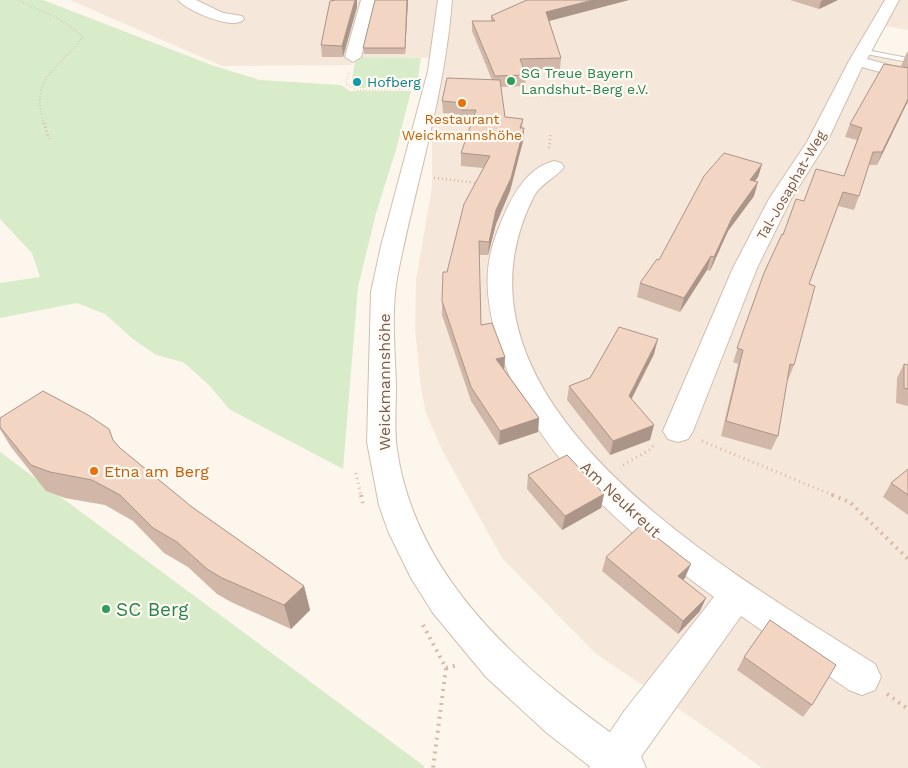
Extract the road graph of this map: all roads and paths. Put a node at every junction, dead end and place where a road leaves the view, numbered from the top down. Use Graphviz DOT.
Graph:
graph roads {
  1 [pos="18,0"];
  2 [pos="185,0"];
  3 [pos="368,0"];
  4 [pos="446,0"];
  5 [pos="892,0"];
  6 [pos="237,19"];
  7 [pos="861,56"];
  8 [pos="353,57"];
  9 [pos="908,60"];
  10 [pos="908,75"];
  11 [pos="435,87"];
  12 [pos="49,139"];
  13 [pos="554,167"];
  14 [pos="410,176"];
  15 [pos="528,189"];
  16 [pos="678,431"];
  17 [pos="596,480"];
  18 [pos="360,495"];
  19 [pos="366,512"];
  20 [pos="908,559"];
  21 [pos="738,593"];
  22 [pos="418,616"];
  23 [pos="862,676"];
  24 [pos="616,765"];
  25 [pos="433,768"];
  1 -- 12 [label="path"];
  2 -- 6 [label="street"];
  3 -- 8 [label="street"];
  4 -- 11 [label="street, Weickmannshöhe"];
  5 -- 7 [label="street, Tal-Josaphat-Weg"];
  7 -- 9 [label="lane"];
  7 -- 10 [label="street"];
  7 -- 16 [label="street, Tal-Josaphat-Weg"];
  8 -- 11 [label="path"];
  11 -- 14 [label="street, Weickmannshöhe"];
  13 -- 15 [label="street, Am Neukreut"];
  14 -- 15 [label="path"];
  14 -- 24 [label="street, Weickmannshöhe"];
  15 -- 17 [label="street, Am Neukreut"];
  16 -- 17 [label="path"];
  16 -- 20 [label="path"];
  17 -- 21 [label="street, Am Neukreut"];
  18 -- 19 [label="path"];
  21 -- 23 [label="street, Am Neukreut"];
  21 -- 24 [label="street"];
  22 -- 25 [label="path"];
}
